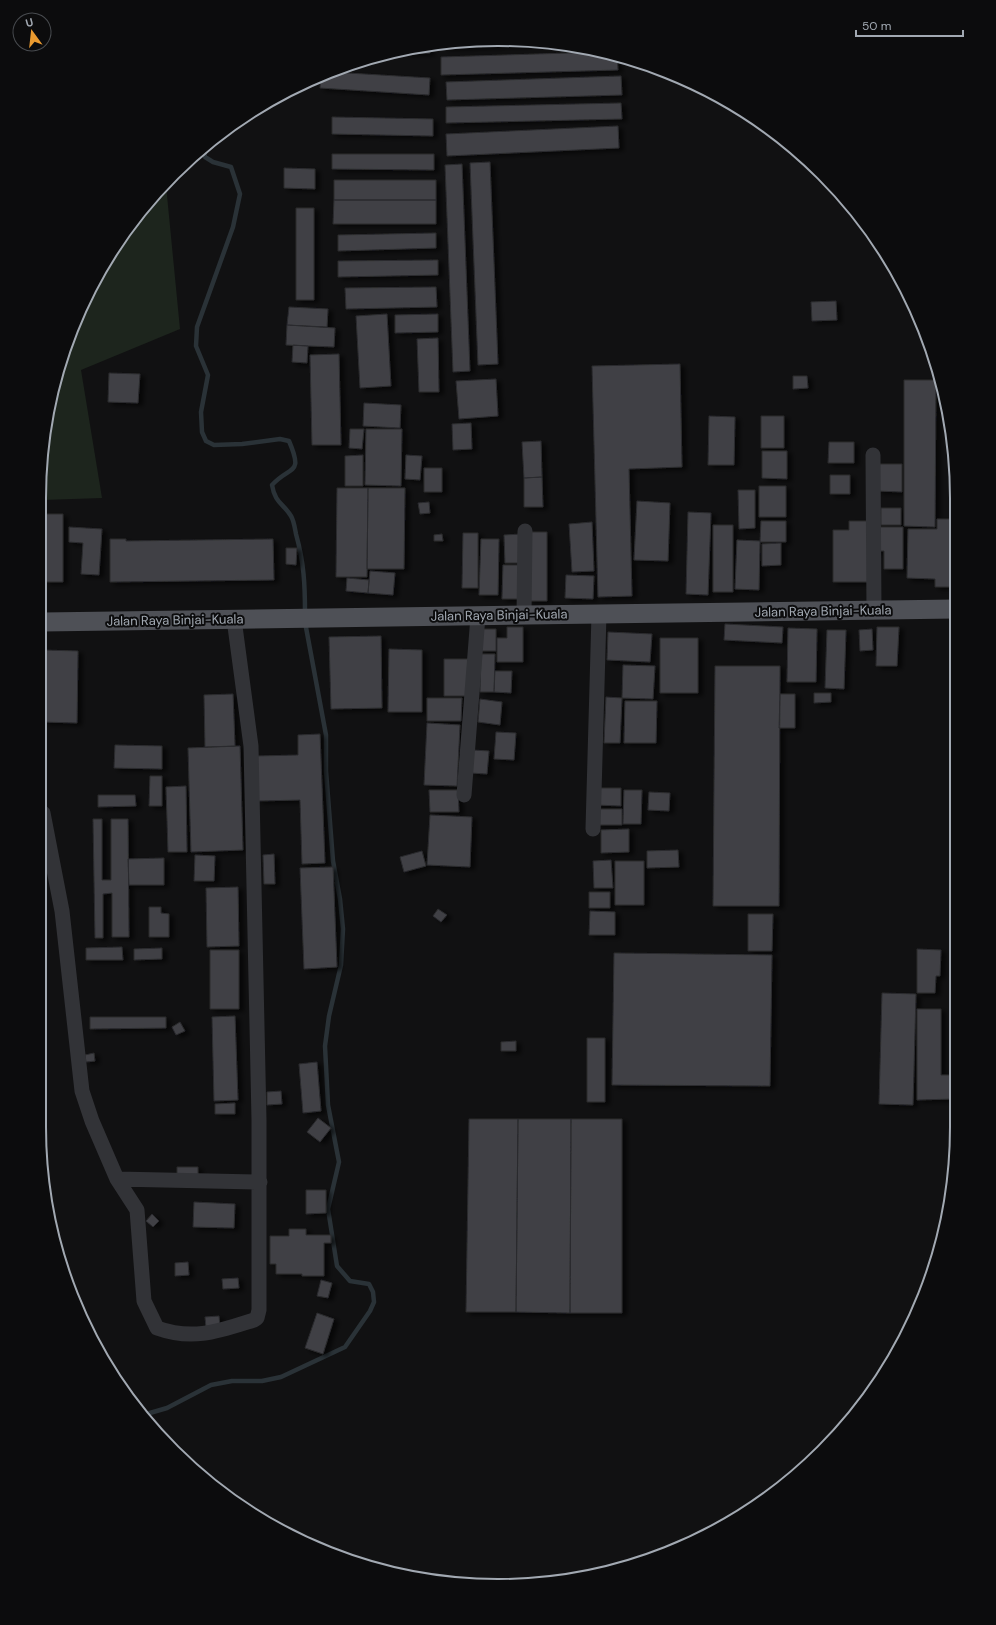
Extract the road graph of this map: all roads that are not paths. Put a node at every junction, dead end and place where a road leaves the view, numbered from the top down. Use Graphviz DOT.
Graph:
graph roads {
  1 [pos="873,455"];
  2 [pos="525,531"];
  3 [pos="950,609"];
  4 [pos="874,611"];
  5 [pos="599,614"];
  6 [pos="524,615"];
  7 [pos="478,616"];
  8 [pos="234,619"];
  9 [pos="46,622"];
  10 [pos="464,794"];
  11 [pos="46,828"];
  12 [pos="593,829"];
  13 [pos="118,1179"];
  14 [pos="260,1182"];
  1 -- 4 [label="street"];
  2 -- 6 [label="street"];
  3 -- 4 [label="main road, Jalan Raya Binjai-Kuala"];
  4 -- 5 [label="main road, Jalan Raya Binjai-Kuala"];
  5 -- 6 [label="main road, Jalan Raya Binjai-Kuala"];
  5 -- 12 [label="street"];
  6 -- 7 [label="main road, Jalan Raya Binjai-Kuala"];
  7 -- 8 [label="main road, Jalan Raya Binjai-Kuala"];
  7 -- 10 [label="street"];
  8 -- 9 [label="main road, Jalan Raya Binjai-Kuala"];
  8 -- 14 [label="street"];
  11 -- 13 [label="street"];
  13 -- 14 [label="street"];
  13 -- 14 [label="street"];
}
